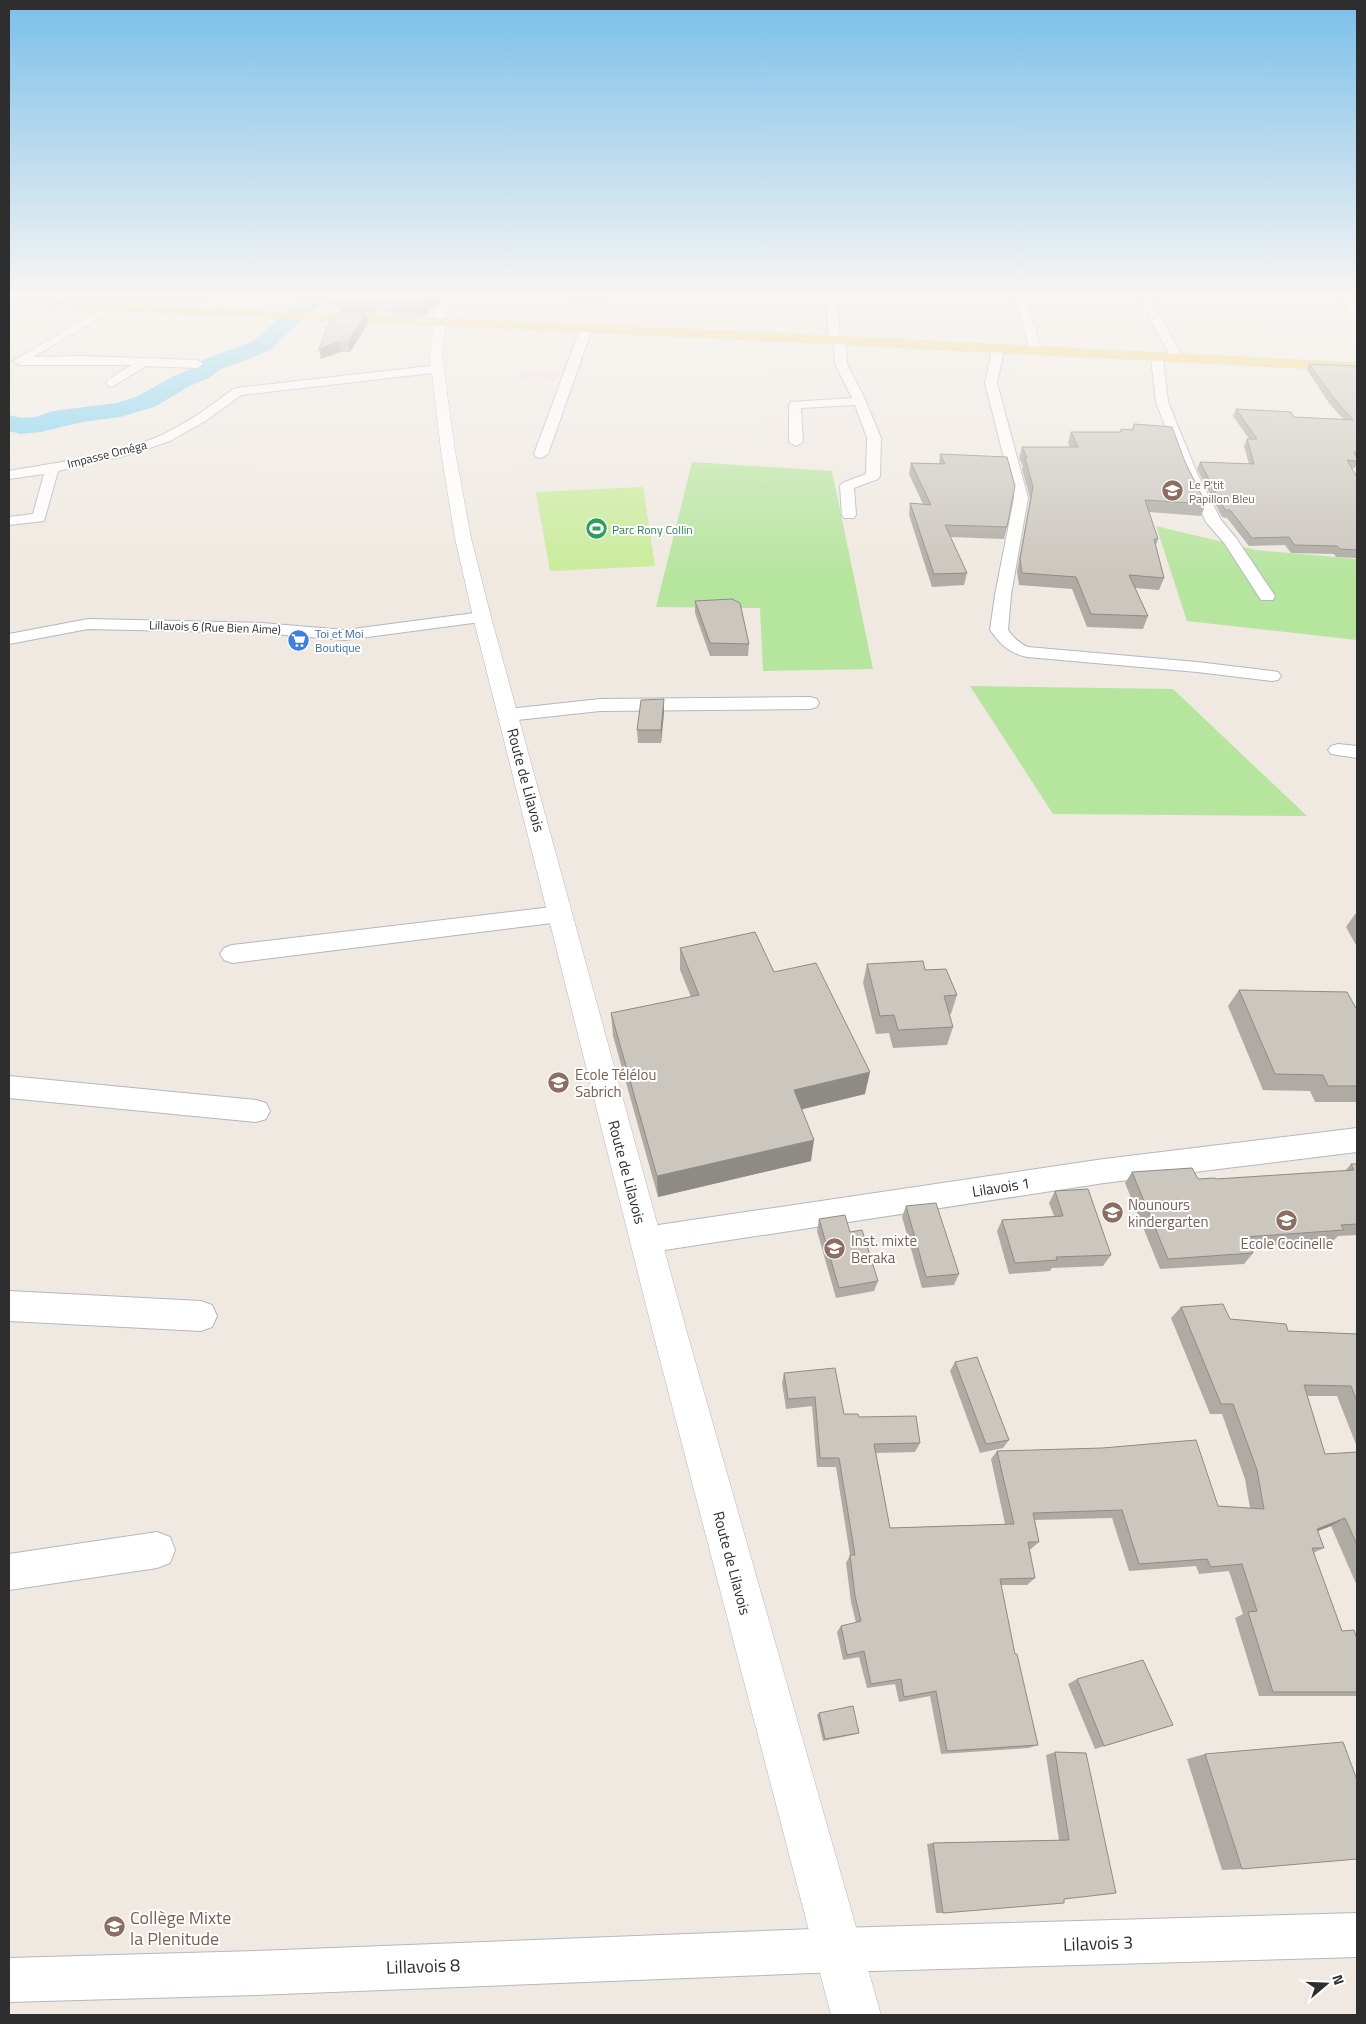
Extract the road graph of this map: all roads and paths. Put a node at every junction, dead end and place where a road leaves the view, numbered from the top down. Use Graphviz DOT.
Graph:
graph roads {
  1 [pos="277,387"];
  2 [pos="440,387"];
  3 [pos="565,387"];
  4 [pos="853,387"];
  5 [pos="992,387"];
  6 [pos="1160,387"];
  7 [pos="860,401"];
  8 [pos="796,442"];
  9 [pos="541,454"];
  10 [pos="52,468"];
  11 [pos="9,475"];
  12 [pos="849,515"];
  13 [pos="9,521"];
  14 [pos="1266,596"];
  15 [pos="482,617"];
  16 [pos="35,635"];
  17 [pos="9,639"];
  18 [pos="9,653"];
  19 [pos="1272,676"];
  20 [pos="810,703"];
  21 [pos="508,715"];
  22 [pos="560,914"];
  23 [pos="232,954"];
  24 [pos="9,1087"];
  25 [pos="256,1111"];
  26 [pos="1357,1140"];
  27 [pos="645,1240"];
  28 [pos="9,1306"];
  29 [pos="201,1316"];
  30 [pos="158,1550"];
  31 [pos="9,1572"];
  32 [pos="1357,1935"];
  33 [pos="838,1950"];
  34 [pos="9,1980"];
  35 [pos="856,2015"];
  1 -- 10 [label="street, Impasse Oméga"];
  2 -- 15 [label="main road, Route de Lilavois"];
  3 -- 9 [label="street"];
  4 -- 7 [label="street"];
  5 -- 19 [label="street"];
  6 -- 14 [label="street"];
  7 -- 8 [label="street"];
  7 -- 12 [label="street"];
  10 -- 11 [label="street"];
  10 -- 13 [label="street, Impasse Oméga"];
  15 -- 16 [label="street, Lillavois 6 (Rue Bien Aime)"];
  15 -- 21 [label="main road, Route de Lilavois"];
  16 -- 17 [label="street, Lillavois 6 (Rue Bien Aime)"];
  16 -- 18 [label="street"];
  20 -- 21 [label="street"];
  21 -- 22 [label="main road, Route de Lilavois"];
  22 -- 23 [label="street"];
  22 -- 27 [label="main road, Route de Lilavois"];
  24 -- 25 [label="street"];
  26 -- 27 [label="street, Lilavois 1"];
  27 -- 33 [label="main road, Route de Lilavois"];
  28 -- 29 [label="street"];
  30 -- 31 [label="street"];
  32 -- 33 [label="street, Lilavois 3"];
  33 -- 34 [label="street, Lillavois 8"];
  33 -- 35 [label="main road, Route de Lilavois"];
}
